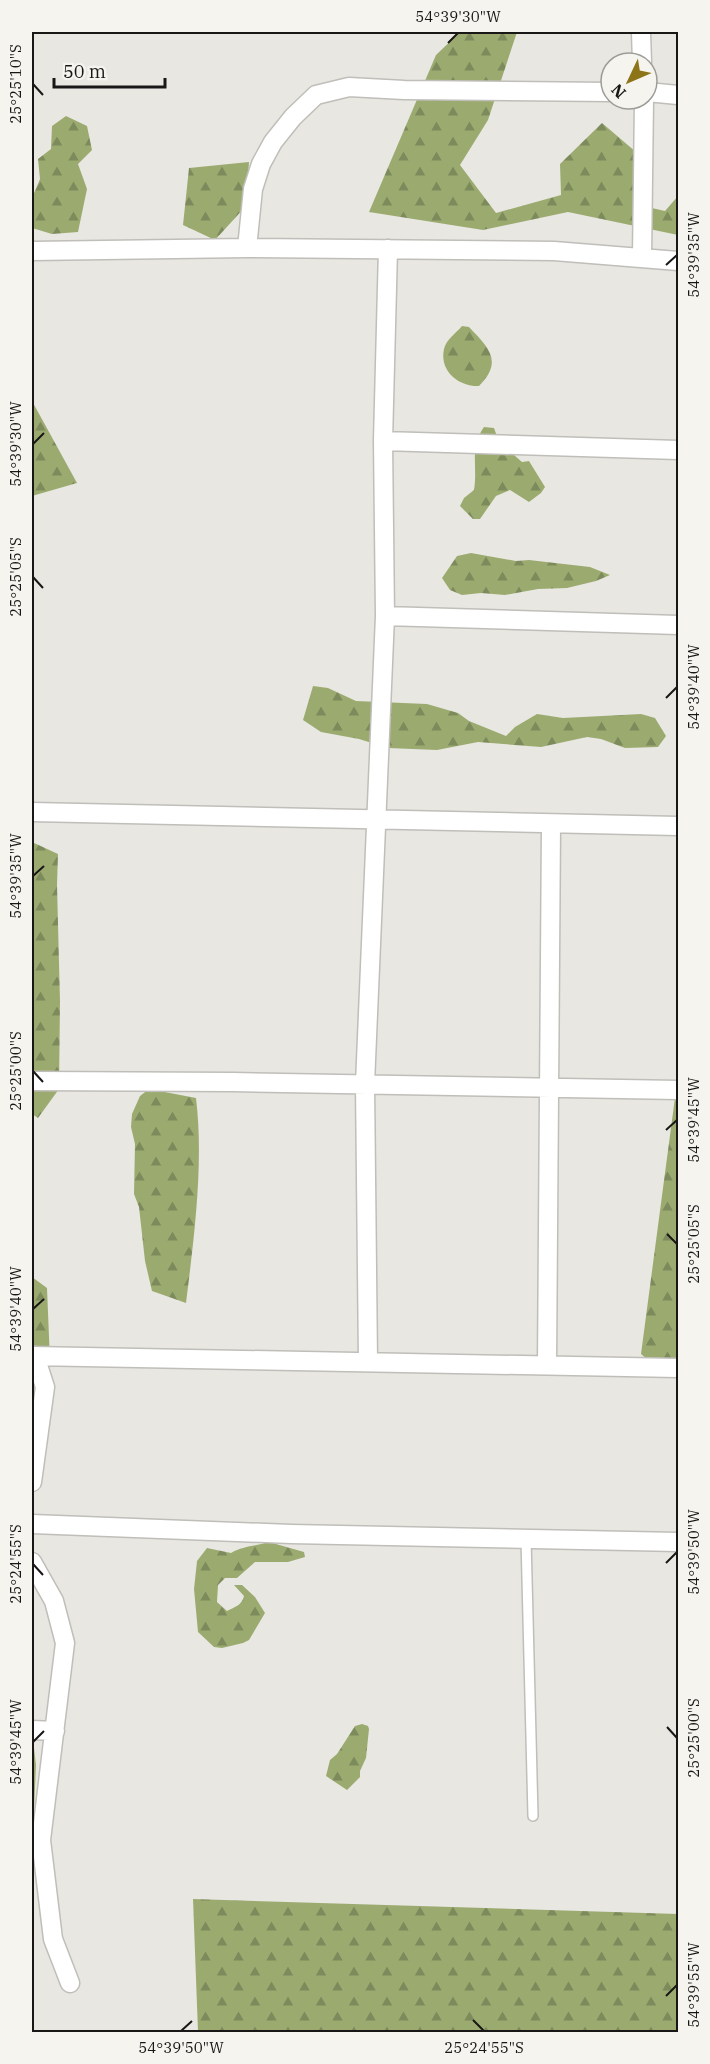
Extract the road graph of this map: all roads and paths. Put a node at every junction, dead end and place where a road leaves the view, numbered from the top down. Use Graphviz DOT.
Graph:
graph roads {
  1 [pos="641,32"];
  2 [pos="642,51"];
  3 [pos="599,92"];
  4 [pos="659,93"];
  5 [pos="678,95"];
  6 [pos="644,111"];
  7 [pos="248,248"];
  8 [pos="388,249"];
  9 [pos="32,251"];
  10 [pos="642,258"];
  11 [pos="678,261"];
  12 [pos="383,441"];
  13 [pos="678,450"];
  14 [pos="385,616"];
  15 [pos="678,625"];
  16 [pos="32,812"];
  17 [pos="377,820"];
  18 [pos="551,824"];
  19 [pos="678,826"];
  20 [pos="32,1081"];
  21 [pos="365,1084"];
  22 [pos="549,1088"];
  23 [pos="678,1090"];
  24 [pos="33,1356"];
  25 [pos="368,1362"];
  26 [pos="547,1365"];
  27 [pos="678,1368"];
  28 [pos="32,1482"];
  29 [pos="32,1524"];
  30 [pos="526,1539"];
  31 [pos="678,1542"];
  32 [pos="32,1562"];
  33 [pos="32,1730"];
  34 [pos="55,1731"];
  35 [pos="533,1816"];
  36 [pos="70,1983"];
  1 -- 2 [label="street"];
  3 -- 7 [label="street"];
  4 -- 5 [label="street"];
  6 -- 10 [label="street"];
  7 -- 8 [label="street"];
  7 -- 9 [label="street"];
  8 -- 10 [label="street"];
  8 -- 12 [label="street"];
  10 -- 11 [label="street"];
  12 -- 13 [label="street"];
  12 -- 14 [label="street"];
  14 -- 15 [label="street"];
  14 -- 17 [label="street"];
  16 -- 17 [label="street"];
  17 -- 18 [label="street"];
  17 -- 21 [label="street"];
  18 -- 19 [label="street"];
  18 -- 22 [label="street"];
  20 -- 21 [label="street"];
  21 -- 22 [label="street"];
  21 -- 25 [label="street"];
  22 -- 23 [label="street"];
  22 -- 26 [label="street"];
  24 -- 25 [label="street"];
  24 -- 28 [label="street"];
  25 -- 26 [label="street"];
  26 -- 27 [label="street"];
  29 -- 30 [label="street"];
  30 -- 31 [label="street"];
  30 -- 35 [label="lane"];
  32 -- 34 [label="street"];
  33 -- 34 [label="street"];
  34 -- 36 [label="street"];
}
